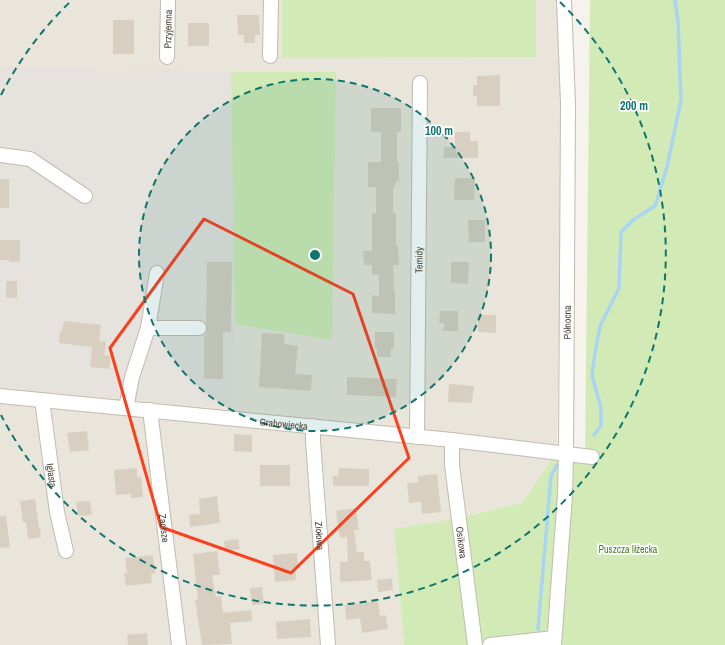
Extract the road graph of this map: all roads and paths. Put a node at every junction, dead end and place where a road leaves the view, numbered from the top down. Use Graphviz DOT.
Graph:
graph roads {
  1 [pos="168,0"];
  2 [pos="271,0"];
  3 [pos="564,0"];
  4 [pos="270,56"];
  5 [pos="167,57"];
  6 [pos="420,83"];
  7 [pos="0,156"];
  8 [pos="85,196"];
  9 [pos="157,273"];
  10 [pos="148,328"];
  11 [pos="199,328"];
  12 [pos="0,396"];
  13 [pos="42,400"];
  14 [pos="126,408"];
  15 [pos="150,410"];
  16 [pos="313,426"];
  17 [pos="417,437"];
  18 [pos="452,440"];
  19 [pos="566,454"];
  20 [pos="592,457"];
  21 [pos="66,551"];
  22 [pos="554,642"];
  23 [pos="179,645"];
  24 [pos="328,645"];
  25 [pos="475,645"];
  26 [pos="490,645"];
  1 -- 5 [label="street, Przyjemna"];
  2 -- 4 [label="street"];
  3 -- 19 [label="street, Północna"];
  6 -- 17 [label="street, Temidy"];
  7 -- 8 [label="street"];
  9 -- 10 [label="street"];
  10 -- 11 [label="street"];
  10 -- 14 [label="street"];
  12 -- 13 [label="street, Grabowiecka"];
  13 -- 14 [label="street, Grabowiecka"];
  13 -- 21 [label="street, Iglasta"];
  14 -- 15 [label="street, Grabowiecka"];
  15 -- 16 [label="street, Grabowiecka"];
  15 -- 23 [label="street, Zacisze"];
  16 -- 17 [label="street, Grabowiecka"];
  16 -- 24 [label="street, Ziołowa"];
  17 -- 18 [label="street, Grabowiecka"];
  18 -- 19 [label="street, Grabowiecka"];
  18 -- 25 [label="street, Osikowa"];
  19 -- 20 [label="street, Grabowiecka"];
  19 -- 22 [label="street, Północna"];
  22 -- 26 [label="street"];
}
